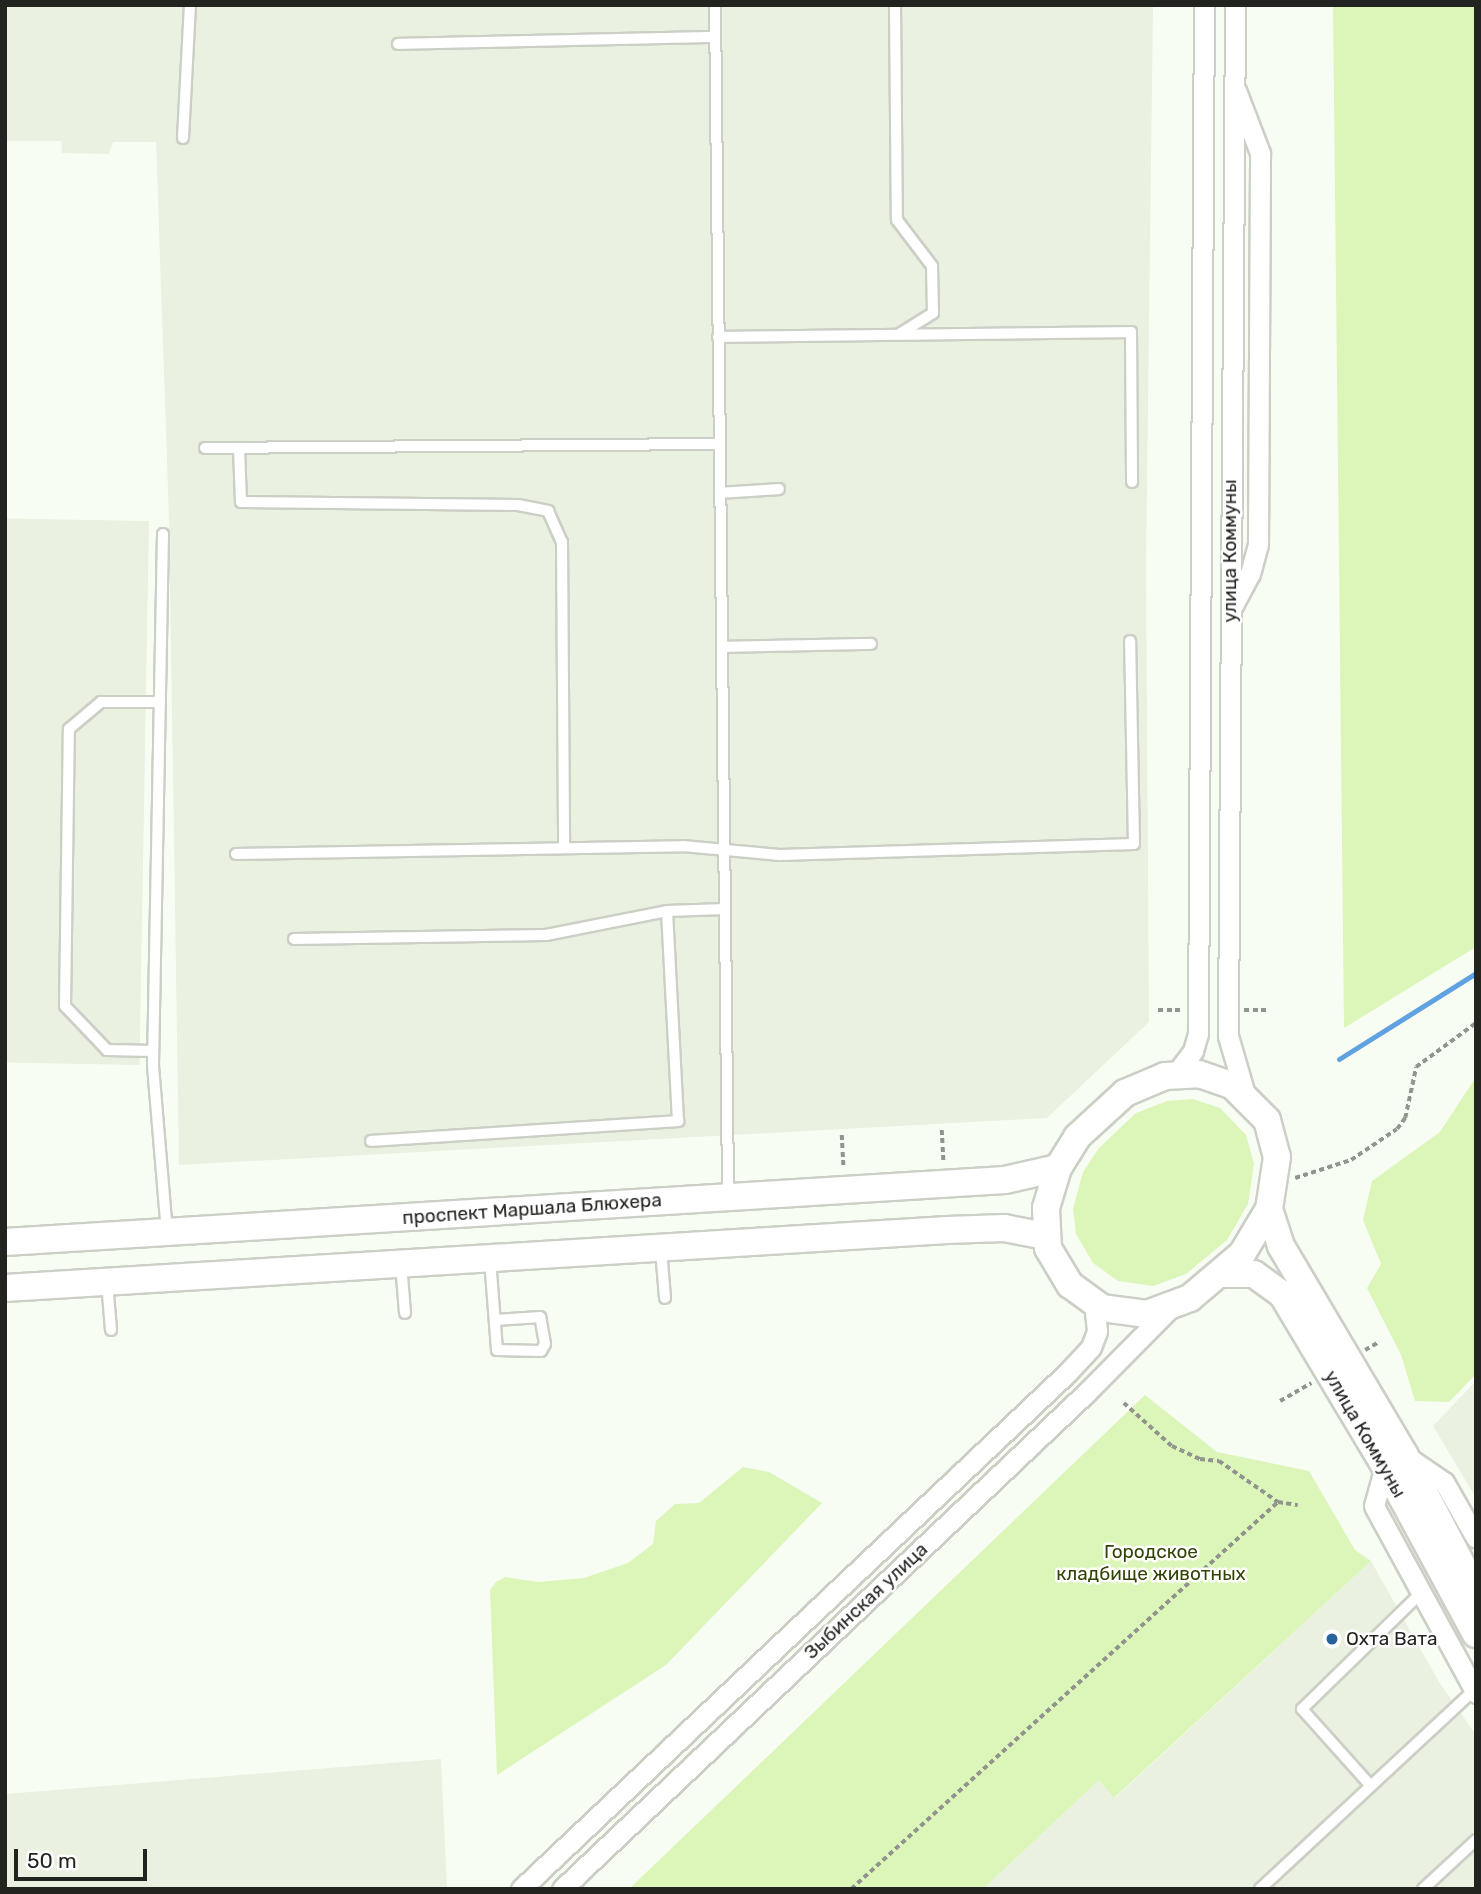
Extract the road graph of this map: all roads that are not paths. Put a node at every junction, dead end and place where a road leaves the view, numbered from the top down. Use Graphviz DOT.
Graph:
graph roads {
  1 [pos="190,5"];
  2 [pos="715,5"];
  3 [pos="895,5"];
  4 [pos="1204,5"];
  5 [pos="1235,5"];
  6 [pos="715,37"];
  7 [pos="398,44"];
  8 [pos="1234,85"];
  9 [pos="183,138"];
  10 [pos="899,334"];
  11 [pos="718,337"];
  12 [pos="719,444"];
  13 [pos="205,448"];
  14 [pos="239,448"];
  15 [pos="1132,482"];
  16 [pos="779,489"];
  17 [pos="720,493"];
  18 [pos="163,534"];
  19 [pos="1230,610"];
  20 [pos="1130,641"];
  21 [pos="871,644"];
  22 [pos="722,647"];
  23 [pos="160,702"];
  24 [pos="564,847"];
  25 [pos="724,849"];
  26 [pos="236,855"];
  27 [pos="724,909"];
  28 [pos="667,911"];
  29 [pos="294,939"];
  30 [pos="153,1051"];
  31 [pos="1175,1075"];
  32 [pos="1245,1094"];
  33 [pos="371,1141"];
  34 [pos="1058,1168"];
  35 [pos="728,1197"];
  36 [pos="1269,1209"];
  37 [pos="167,1232"];
  38 [pos="1045,1236"];
  39 [pos="5,1242"];
  40 [pos="661,1247"];
  41 [pos="490,1258"];
  42 [pos="401,1264"];
  43 [pos="1223,1274"];
  44 [pos="107,1282"];
  45 [pos="5,1288"];
  46 [pos="665,1298"];
  47 [pos="1094,1303"];
  48 [pos="1168,1310"];
  49 [pos="405,1313"];
  50 [pos="495,1321"];
  51 [pos="111,1331"];
  52 [pos="1394,1460"];
  53 [pos="1476,1538"];
  54 [pos="1476,1592"];
  55 [pos="1421,1593"];
  56 [pos="1476,1634"];
  57 [pos="1475,1692"];
  58 [pos="670,1748"];
  59 [pos="689,1768"];
  60 [pos="1370,1785"];
  61 [pos="1476,1840"];
  62 [pos="521,1889"];
  63 [pos="562,1889"];
  64 [pos="1260,1889"];
  65 [pos="1423,1889"];
  1 -- 9 [label="lane"];
  2 -- 6 [label="lane"];
  3 -- 10 [label="lane"];
  4 -- 31 [label="street, улица Коммуны"];
  5 -- 8 [label="street, улица Коммуны"];
  6 -- 7 [label="lane"];
  6 -- 11 [label="lane"];
  8 -- 19 [label="street, улица Коммуны"];
  8 -- 19 [label="street"];
  10 -- 11 [label="lane"];
  10 -- 15 [label="lane"];
  11 -- 12 [label="lane"];
  12 -- 14 [label="lane"];
  12 -- 17 [label="lane"];
  13 -- 14 [label="lane"];
  14 -- 24 [label="lane"];
  16 -- 17 [label="lane"];
  17 -- 22 [label="lane"];
  18 -- 23 [label="lane"];
  19 -- 32 [label="street, улица Коммуны"];
  20 -- 25 [label="lane"];
  21 -- 22 [label="lane"];
  22 -- 25 [label="lane"];
  23 -- 30 [label="lane"];
  23 -- 30 [label="lane"];
  24 -- 25 [label="lane"];
  24 -- 26 [label="lane"];
  25 -- 27 [label="lane"];
  27 -- 28 [label="lane"];
  27 -- 35 [label="lane"];
  28 -- 29 [label="lane"];
  28 -- 33 [label="lane"];
  30 -- 37 [label="lane"];
  31 -- 32 [label="street"];
  31 -- 34 [label="street"];
  32 -- 36 [label="street"];
  34 -- 35 [label="street, проспект Маршала Блюхера"];
  34 -- 38 [label="street"];
  35 -- 37 [label="street, проспект Маршала Блюхера"];
  36 -- 43 [label="street"];
  36 -- 52 [label="street, улица Коммуны"];
  37 -- 39 [label="street, проспект Маршала Блюхера"];
  38 -- 40 [label="street"];
  38 -- 47 [label="street"];
  40 -- 41 [label="street"];
  40 -- 46 [label="lane"];
  41 -- 42 [label="street"];
  41 -- 50 [label="lane"];
  42 -- 44 [label="street"];
  42 -- 49 [label="lane"];
  43 -- 48 [label="street"];
  43 -- 52 [label="street, улица Коммуны"];
  44 -- 45 [label="street"];
  44 -- 51 [label="lane"];
  47 -- 48 [label="street"];
  47 -- 58 [label="street, Зыбинская улица"];
  48 -- 59 [label="street, Зыбинская улица"];
  50 -- 50 [label="lane"];
  52 -- 53 [label="street"];
  52 -- 54 [label="street, улица Коммуны"];
  52 -- 55 [label="street"];
  52 -- 56 [label="street, улица Коммуны"];
  55 -- 57 [label="street"];
  55 -- 60 [label="lane"];
  57 -- 60 [label="lane"];
  58 -- 59 [label="street"];
  58 -- 62 [label="street, Зыбинская улица"];
  59 -- 63 [label="street, Зыбинская улица"];
  60 -- 64 [label="lane"];
  61 -- 65 [label="lane"];
}
